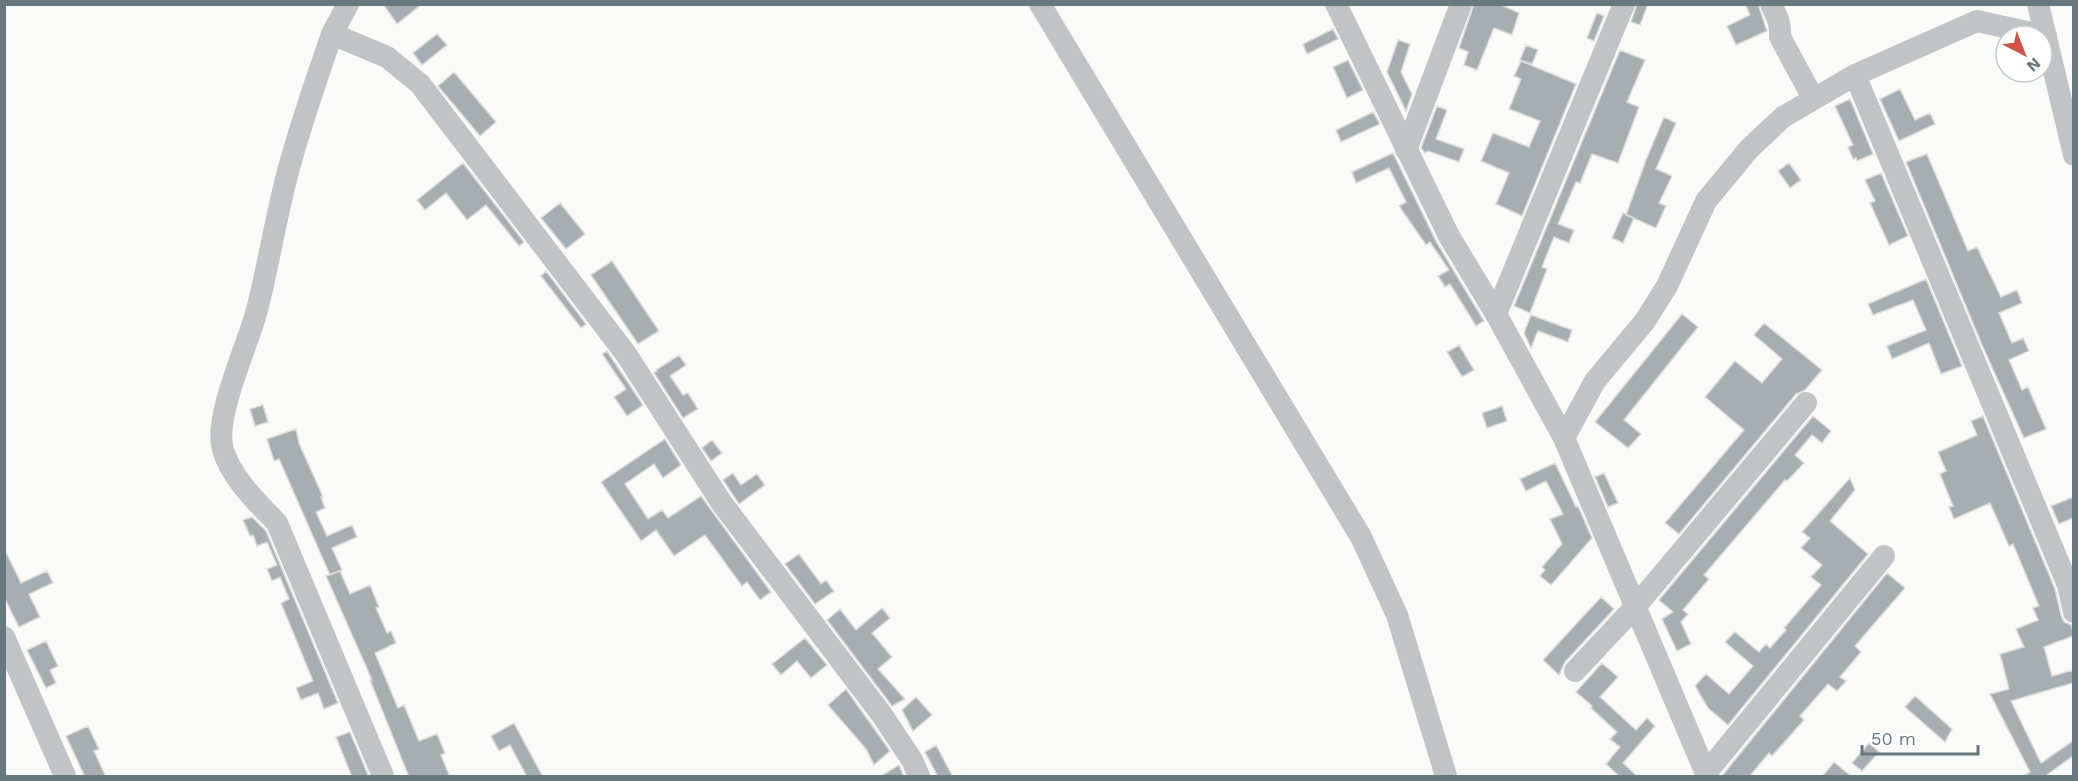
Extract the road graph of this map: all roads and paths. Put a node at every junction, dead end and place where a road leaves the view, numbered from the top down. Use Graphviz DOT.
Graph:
graph roads {
  1 [pos="348,4"];
  2 [pos="1040,4"];
  3 [pos="1336,4"];
  4 [pos="1461,4"];
  5 [pos="1623,4"];
  6 [pos="1771,4"];
  7 [pos="2038,4"];
  8 [pos="2043,24"];
  9 [pos="1994,25"];
  10 [pos="332,34"];
  11 [pos="2054,71"];
  12 [pos="1855,75"];
  13 [pos="1813,98"];
  14 [pos="1406,150"];
  15 [pos="2073,155"];
  16 [pos="1496,314"];
  17 [pos="1806,403"];
  18 [pos="1564,438"];
  19 [pos="1884,556"];
  20 [pos="2071,584"];
  21 [pos="1636,606"];
  22 [pos="2073,612"];
  23 [pos="4,637"];
  24 [pos="1575,671"];
  25 [pos="1706,775"];
  26 [pos="65,777"];
  27 [pos="383,777"];
  28 [pos="919,777"];
  29 [pos="1446,777"];
  1 -- 10 [label="street"];
  2 -- 29 [label="street"];
  3 -- 14 [label="street"];
  4 -- 14 [label="street"];
  5 -- 16 [label="street"];
  6 -- 13 [label="street"];
  7 -- 8 [label="street"];
  9 -- 12 [label="street"];
  10 -- 27 [label="street"];
  10 -- 28 [label="street"];
  11 -- 15 [label="street"];
  12 -- 13 [label="street"];
  12 -- 20 [label="street"];
  13 -- 18 [label="street"];
  14 -- 16 [label="street"];
  16 -- 18 [label="street"];
  17 -- 21 [label="street"];
  18 -- 21 [label="street"];
  19 -- 25 [label="street"];
  20 -- 22 [label="street"];
  21 -- 24 [label="street"];
  21 -- 25 [label="street"];
  23 -- 26 [label="street"];
}
